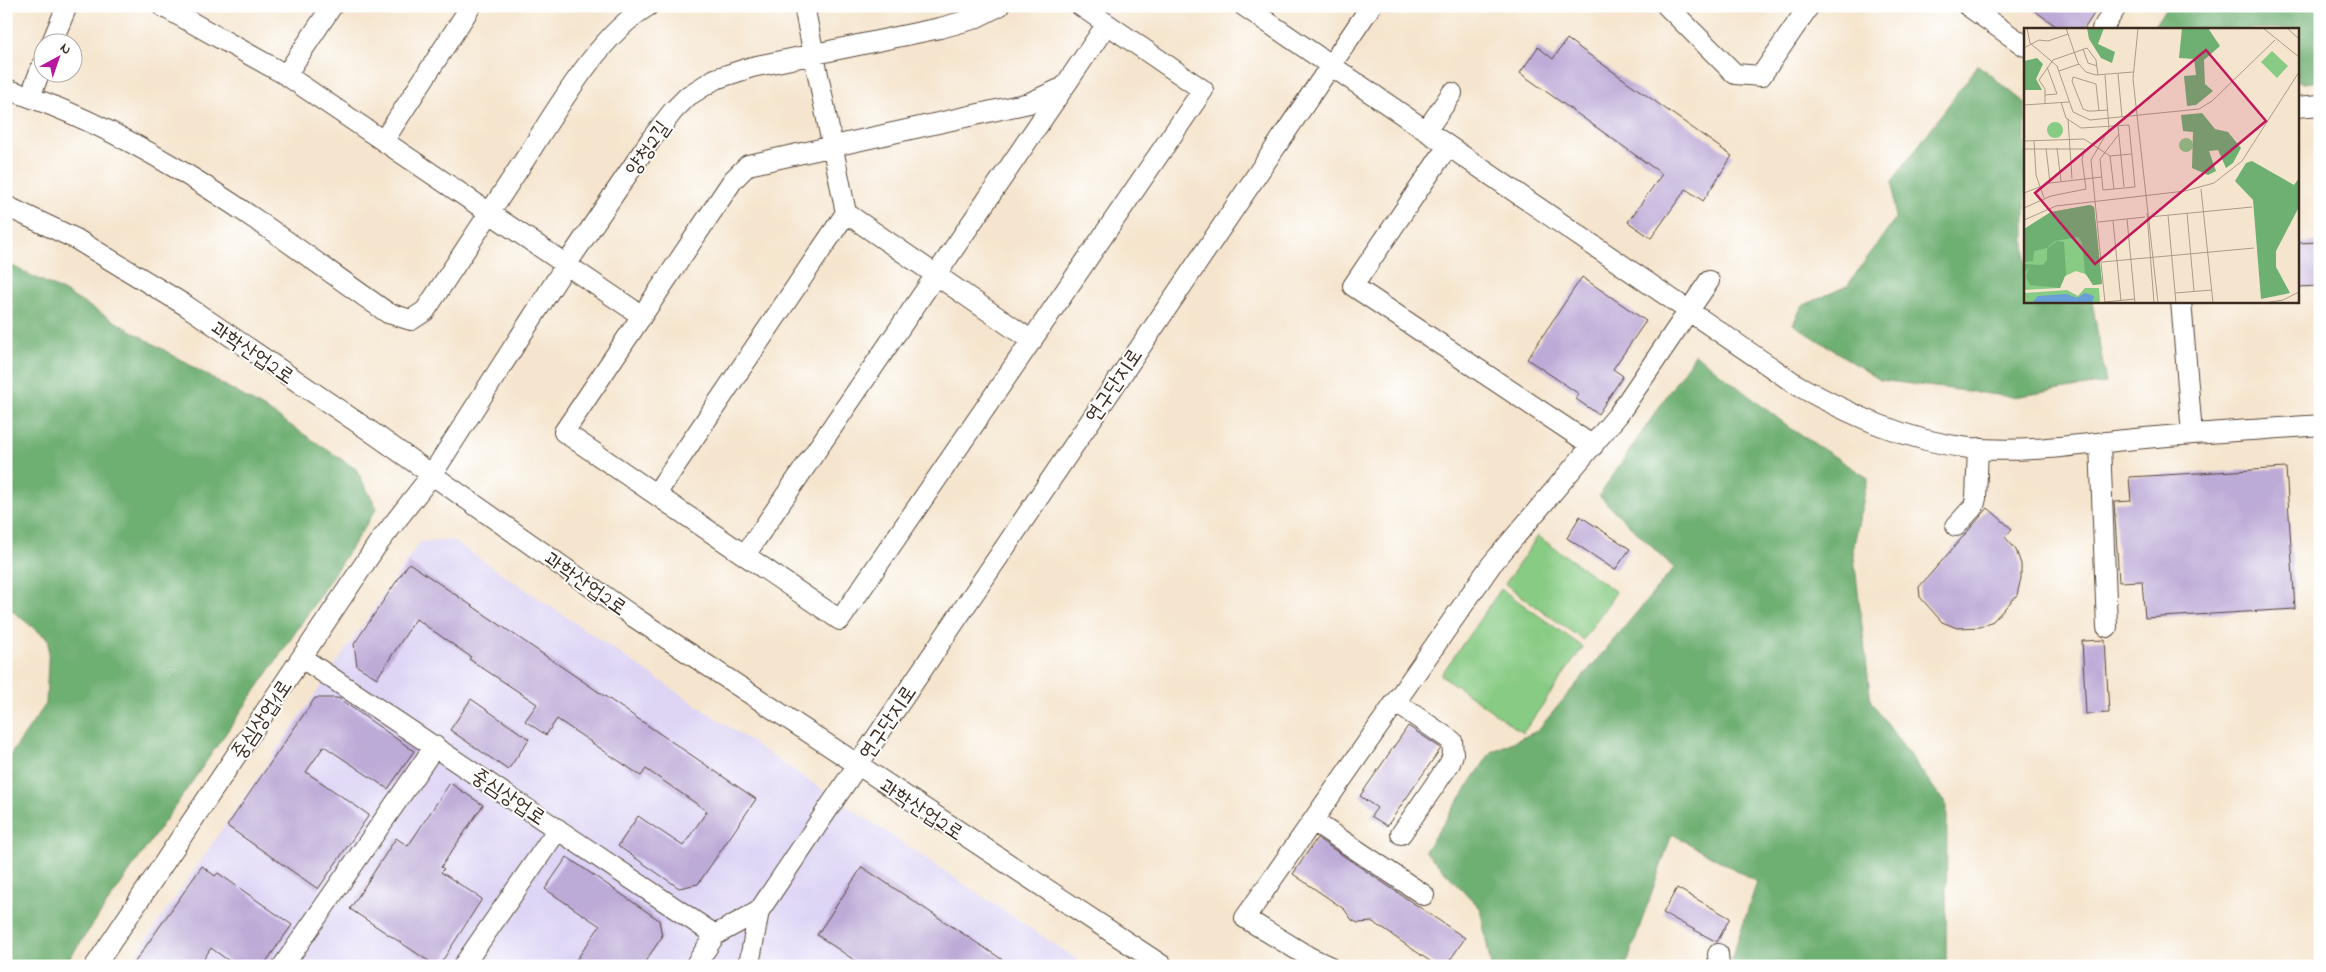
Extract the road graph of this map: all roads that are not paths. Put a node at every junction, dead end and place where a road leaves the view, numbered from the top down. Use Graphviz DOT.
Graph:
graph roads {
  1 [pos="67,6"];
  2 [pos="162,6"];
  3 [pos="332,6"];
  4 [pos="471,6"];
  5 [pos="648,6"];
  6 [pos="804,6"];
  7 [pos="999,6"];
  8 [pos="1081,6"];
  9 [pos="1244,6"];
  10 [pos="1371,6"];
  11 [pos="1667,6"];
  12 [pos="1809,6"];
  13 [pos="1968,6"];
  14 [pos="2117,6"];
  15 [pos="188,12"];
  16 [pos="1107,24"];
  17 [pos="2103,28"];
  18 [pos="56,32"];
  19 [pos="2024,45"];
  20 [pos="813,54"];
  21 [pos="1330,65"];
  22 [pos="286,75"];
  23 [pos="36,82"];
  24 [pos="1064,88"];
  25 [pos="6,89"];
  26 [pos="1452,93"];
  27 [pos="30,97"];
  28 [pos="2320,105"];
  29 [pos="2298,107"];
  30 [pos="1426,131"];
  31 [pos="384,140"];
  32 [pos="832,145"];
  33 [pos="1448,146"];
  34 [pos="6,206"];
  35 [pos="846,212"];
  36 [pos="490,213"];
  37 [pos="566,266"];
  38 [pos="936,275"];
  39 [pos="1709,281"];
  40 [pos="2182,302"];
  41 [pos="1688,311"];
  42 [pos="642,316"];
  43 [pos="1032,341"];
  44 [pos="2320,425"];
  45 [pos="2192,434"];
  46 [pos="2100,442"];
  47 [pos="1593,446"];
  48 [pos="1978,448"];
  49 [pos="431,476"];
  50 [pos="656,494"];
  51 [pos="1956,526"];
  52 [pos="745,555"];
  53 [pos="2107,627"];
  54 [pos="302,658"];
  55 [pos="1396,702"];
  56 [pos="435,746"];
  57 [pos="857,766"];
  58 [pos="1313,821"];
  59 [pos="558,829"];
  60 [pos="1401,834"];
  61 [pos="1424,895"];
  62 [pos="759,910"];
  63 [pos="715,935"];
  64 [pos="752,964"];
  65 [pos="95,966"];
  66 [pos="283,966"];
  67 [pos="463,966"];
  68 [pos="695,966"];
  69 [pos="1163,966"];
  70 [pos="1328,966"];
  1 -- 18 [label="street"];
  2 -- 15 [label="street"];
  3 -- 22 [label="street"];
  4 -- 31 [label="street"];
  5 -- 36 [label="street"];
  6 -- 20 [label="street"];
  7 -- 20 [label="street, 양청2길"];
  8 -- 16 [label="street"];
  9 -- 21 [label="street"];
  10 -- 21 [label="street, 연구단지로"];
  11 -- 12 [label="street"];
  13 -- 19 [label="street"];
  14 -- 17 [label="street"];
  15 -- 22 [label="street"];
  16 -- 24 [label="street"];
  16 -- 43 [label="street"];
  20 -- 32 [label="street"];
  20 -- 37 [label="street, 양청2길"];
  21 -- 30 [label="street"];
  21 -- 57 [label="street, 연구단지로"];
  22 -- 31 [label="street"];
  23 -- 27 [label="street"];
  24 -- 32 [label="street"];
  24 -- 38 [label="street"];
  25 -- 27 [label="street"];
  26 -- 30 [label="street"];
  27 -- 36 [label="street"];
  28 -- 29 [label="street"];
  30 -- 33 [label="street"];
  31 -- 36 [label="street"];
  32 -- 35 [label="street"];
  32 -- 42 [label="street"];
  33 -- 41 [label="street"];
  33 -- 47 [label="street"];
  34 -- 49 [label="street, 과학산업2로"];
  35 -- 38 [label="street"];
  35 -- 50 [label="street"];
  36 -- 37 [label="street"];
  37 -- 42 [label="street"];
  37 -- 49 [label="street, 양청2길"];
  38 -- 43 [label="street"];
  38 -- 52 [label="street"];
  39 -- 41 [label="street"];
  40 -- 45 [label="street"];
  41 -- 47 [label="street"];
  41 -- 48 [label="street"];
  42 -- 50 [label="street"];
  43 -- 52 [label="street"];
  44 -- 45 [label="street"];
  45 -- 46 [label="street"];
  46 -- 48 [label="street"];
  46 -- 53 [label="street"];
  47 -- 55 [label="street"];
  48 -- 51 [label="street"];
  49 -- 54 [label="street, 중심상업1로"];
  49 -- 57 [label="street, 과학산업2로"];
  50 -- 52 [label="street"];
  54 -- 56 [label="street, 중심상업로"];
  54 -- 65 [label="street, 중심상업1로"];
  55 -- 58 [label="street"];
  55 -- 60 [label="street"];
  56 -- 59 [label="street, 중심상업로"];
  56 -- 66 [label="street"];
  57 -- 62 [label="street"];
  57 -- 69 [label="street, 과학산업2로"];
  58 -- 61 [label="street"];
  58 -- 70 [label="street"];
  59 -- 63 [label="street, 중심상업로"];
  59 -- 67 [label="street"];
  62 -- 63 [label="street"];
  62 -- 64 [label="street"];
  63 -- 68 [label="street"];
}
